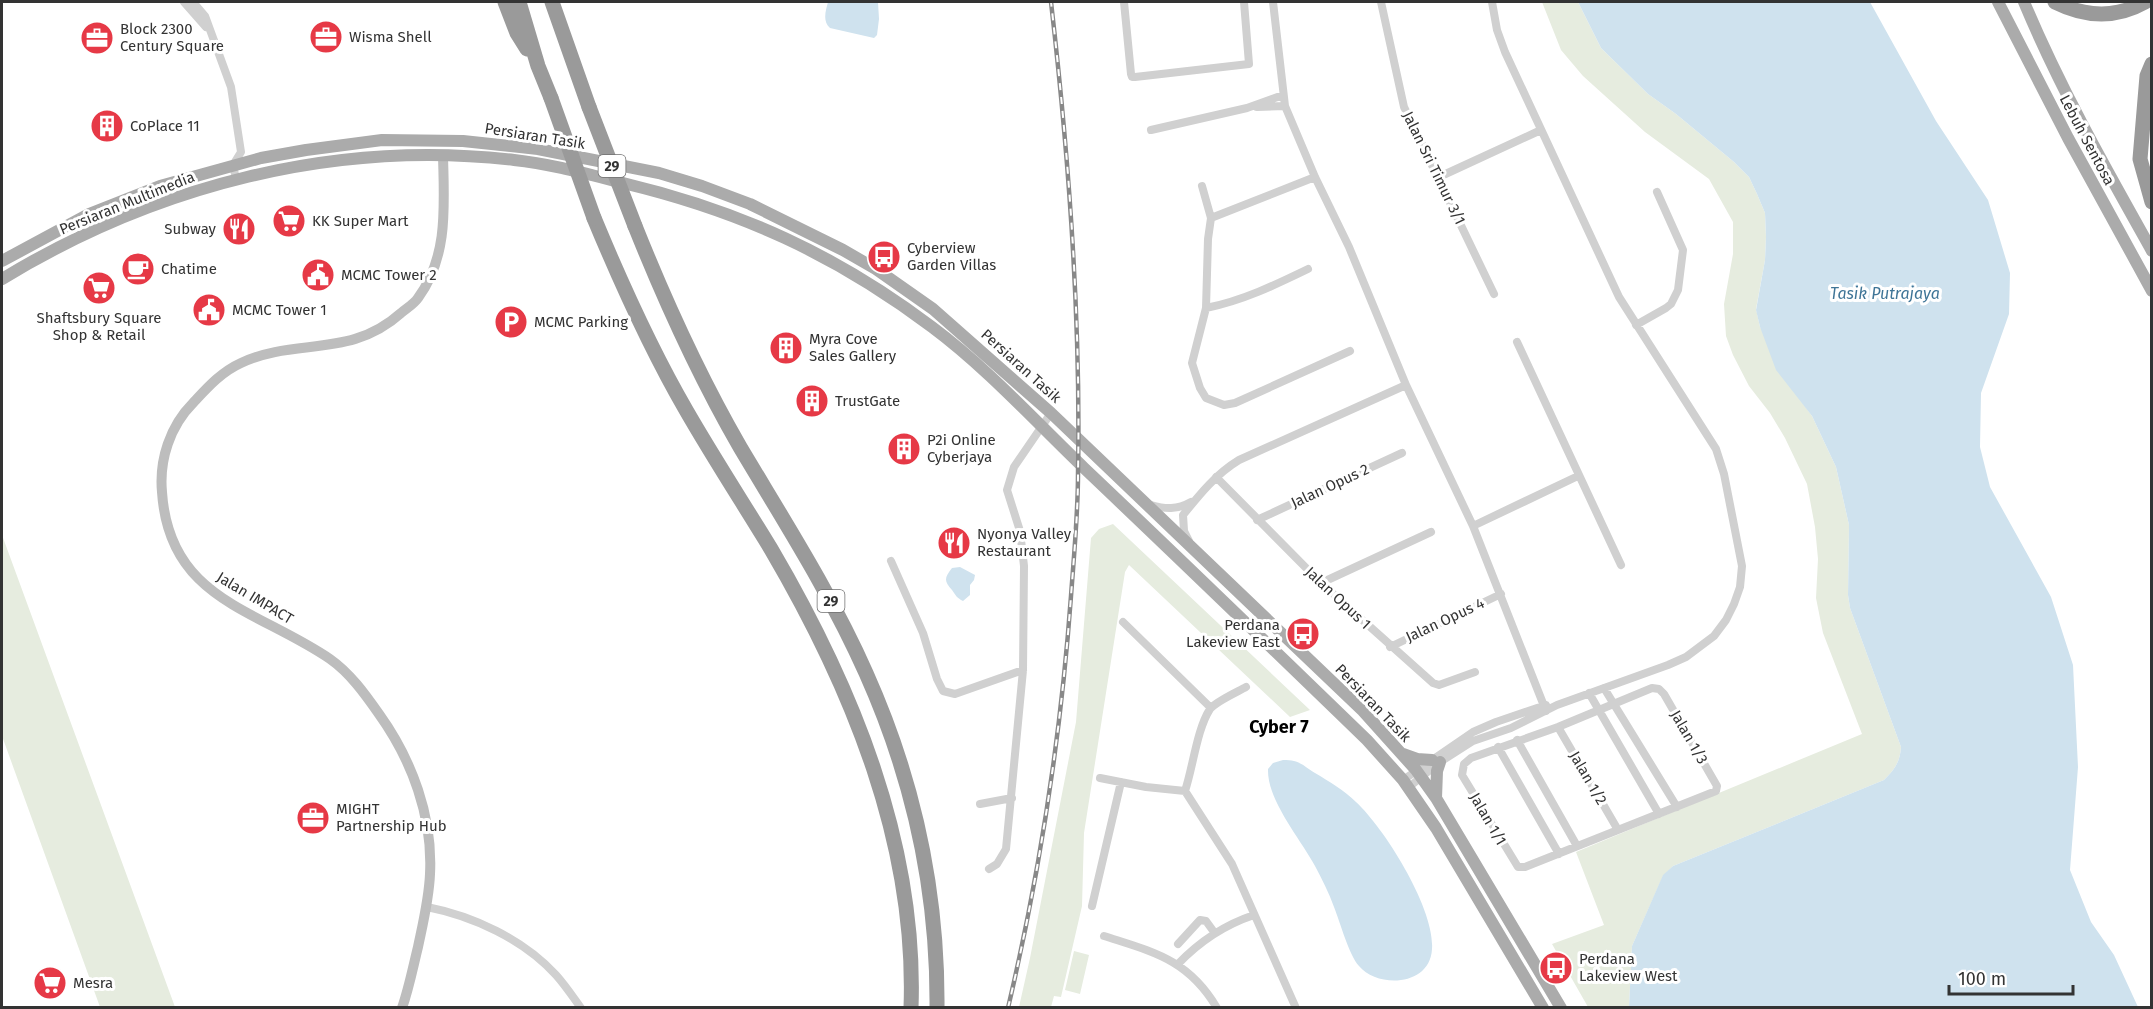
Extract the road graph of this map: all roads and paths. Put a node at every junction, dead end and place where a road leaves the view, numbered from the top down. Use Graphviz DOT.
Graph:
graph roads {
  1 [pos="184,2"];
  2 [pos="193,2"];
  3 [pos="505,2"];
  4 [pos="519,2"];
  5 [pos="552,2"];
  6 [pos="562,2"];
  7 [pos="1124,2"];
  8 [pos="1244,2"];
  9 [pos="1273,2"];
  10 [pos="1381,2"];
  11 [pos="1492,2"];
  12 [pos="1998,2"];
  13 [pos="2024,2"];
  14 [pos="2055,2"];
  15 [pos="2145,2"];
  16 [pos="214,38"];
  17 [pos="565,39"];
  18 [pos="2151,64"];
  19 [pos="538,66"];
  20 [pos="1283,95"];
  21 [pos="1285,106"];
  22 [pos="1247,108"];
  23 [pos="1151,130"];
  24 [pos="1541,130"];
  25 [pos="241,152"];
  26 [pos="443,154"];
  27 [pos="251,160"];
  28 [pos="233,165"];
  29 [pos="254,175"];
  30 [pos="1315,177"];
  31 [pos="1439,177"];
  32 [pos="236,179"];
  33 [pos="1202,186"];
  34 [pos="1657,192"];
  35 [pos="2151,202"];
  36 [pos="1211,218"];
  37 [pos="2151,251"];
  38 [pos="2,261"];
  39 [pos="1308,269"];
  40 [pos="2,279"];
  41 [pos="2151,291"];
  42 [pos="1494,294"];
  43 [pos="1206,308"];
  44 [pos="1636,325"];
  45 [pos="1517,342"];
  46 [pos="1350,351"];
  47 [pos="1406,385"];
  48 [pos="1051,413"];
  49 [pos="1041,426"];
  50 [pos="1402,453"];
  51 [pos="1578,476"];
  52 [pos="1216,477"];
  53 [pos="1196,499"];
  54 [pos="1143,503"];
  55 [pos="1257,520"];
  56 [pos="1473,526"];
  57 [pos="1431,532"];
  58 [pos="1193,549"];
  59 [pos="891,561"];
  60 [pos="1621,565"];
  61 [pos="1321,583"];
  62 [pos="1501,594"];
  63 [pos="1123,622"];
  64 [pos="1390,647"];
  65 [pos="1023,670"];
  66 [pos="1475,672"];
  67 [pos="1246,687"];
  68 [pos="1604,688"];
  69 [pos="1589,693"];
  70 [pos="1614,705"];
  71 [pos="1210,708"];
  72 [pos="1545,708"];
  73 [pos="1599,710"];
  74 [pos="1522,713"];
  75 [pos="1525,721"];
  76 [pos="1558,727"];
  77 [pos="1517,740"];
  78 [pos="1460,743"];
  79 [pos="1498,747"];
  80 [pos="1402,753"];
  81 [pos="1436,761"];
  82 [pos="1418,774"];
  83 [pos="1100,778"];
  84 [pos="1121,782"];
  85 [pos="1406,783"];
  86 [pos="1185,791"];
  87 [pos="1012,798"];
  88 [pos="1436,798"];
  89 [pos="980,804"];
  90 [pos="1677,807"];
  91 [pos="1659,814"];
  92 [pos="1618,830"];
  93 [pos="1577,846"];
  94 [pos="1559,854"];
  95 [pos="988,869"];
  96 [pos="1092,906"];
  97 [pos="427,908"];
  98 [pos="1254,915"];
  99 [pos="1214,932"];
  100 [pos="1104,936"];
  101 [pos="1178,944"];
  102 [pos="1178,964"];
  103 [pos="402,1008"];
  104 [pos="581,1008"];
  105 [pos="911,1008"];
  106 [pos="937,1008"];
  107 [pos="1217,1008"];
  108 [pos="1296,1008"];
  109 [pos="1543,1008"];
  110 [pos="1561,1008"];
  1 -- 16 [label="street"];
  2 -- 16 [label="street"];
  3 -- 19 [label="highway"];
  4 -- 19 [label="highway, 29"];
  5 -- 17 [label="highway, 29"];
  6 -- 17 [label="highway"];
  7 -- 8 [label="street"];
  9 -- 20 [label="street"];
  10 -- 31 [label="street, Jalan Sri Timur 3/1"];
  11 -- 24 [label="street"];
  12 -- 41 [label="main road, Lebuh Sentosa"];
  13 -- 37 [label="main road, Lebuh Sentosa"];
  14 -- 15 [label="highway"];
  16 -- 25 [label="street"];
  17 -- 106 [label="highway, 29, bridge"];
  18 -- 35 [label="highway"];
  19 -- 105 [label="highway, 29, bridge"];
  20 -- 21 [label="street"];
  20 -- 22 [label="street"];
  21 -- 22 [label="street"];
  21 -- 30 [label="street"];
  22 -- 23 [label="street"];
  24 -- 31 [label="street"];
  24 -- 44 [label="street"];
  25 -- 27 [label="street"];
  25 -- 28 [label="street"];
  26 -- 29 [label="main road, Persiaran Tasik"];
  26 -- 49 [label="main road, Persiaran Tasik"];
  26 -- 97 [label="street, Jalan IMPACT"];
  27 -- 28 [label="main road, Persiaran Tasik"];
  27 -- 29 [label="street"];
  27 -- 48 [label="main road, Persiaran Tasik"];
  28 -- 32 [label="street"];
  28 -- 38 [label="main road, Persiaran Multimedia"];
  29 -- 32 [label="main road, Persiaran Tasik"];
  30 -- 36 [label="street"];
  30 -- 47 [label="street"];
  31 -- 42 [label="street, Jalan Sri Timur 3/1"];
  32 -- 40 [label="main road, Persiaran Multimedia"];
  33 -- 36 [label="street"];
  34 -- 44 [label="street"];
  36 -- 43 [label="street"];
  39 -- 43 [label="street"];
  43 -- 46 [label="street"];
  44 -- 68 [label="street"];
  45 -- 51 [label="street"];
  47 -- 52 [label="street"];
  47 -- 56 [label="street"];
  48 -- 49 [label="street"];
  48 -- 54 [label="main road, Persiaran Tasik"];
  49 -- 65 [label="street"];
  49 -- 85 [label="main road, Persiaran Tasik"];
  50 -- 55 [label="street, Jalan Opus 2"];
  51 -- 56 [label="street"];
  51 -- 60 [label="street"];
  52 -- 53 [label="street"];
  52 -- 55 [label="street, Jalan Opus 1"];
  53 -- 54 [label="street"];
  53 -- 58 [label="street"];
  54 -- 58 [label="main road, Persiaran Tasik"];
  55 -- 61 [label="street, Jalan Opus 1"];
  56 -- 62 [label="street"];
  57 -- 61 [label="street"];
  58 -- 80 [label="main road, Persiaran Tasik"];
  59 -- 65 [label="street"];
  61 -- 64 [label="street, Jalan Opus 1"];
  62 -- 64 [label="street, Jalan Opus 4"];
  62 -- 72 [label="street"];
  63 -- 71 [label="street"];
  64 -- 66 [label="street, Jalan Opus 1"];
  65 -- 87 [label="street"];
  67 -- 71 [label="street"];
  68 -- 69 [label="street"];
  68 -- 70 [label="street"];
  69 -- 72 [label="street"];
  69 -- 73 [label="street"];
  70 -- 73 [label="street"];
  70 -- 90 [label="street"];
  70 -- 90 [label="street, Jalan 1/3"];
  71 -- 86 [label="street"];
  72 -- 74 [label="street"];
  72 -- 75 [label="street"];
  73 -- 76 [label="street"];
  73 -- 91 [label="street"];
  74 -- 75 [label="street"];
  74 -- 78 [label="street"];
  75 -- 78 [label="street"];
  76 -- 77 [label="street"];
  76 -- 92 [label="street, Jalan 1/2"];
  77 -- 79 [label="street"];
  77 -- 93 [label="street"];
  78 -- 81 [label="street"];
  79 -- 94 [label="street"];
  79 -- 94 [label="street, Jalan 1/1"];
  80 -- 81 [label="main road"];
  80 -- 82 [label="main road, Persiaran Tasik"];
  81 -- 82 [label="street"];
  81 -- 88 [label="main road"];
  82 -- 85 [label="street"];
  82 -- 88 [label="main road, Persiaran Tasik"];
  83 -- 84 [label="street"];
  84 -- 86 [label="street"];
  84 -- 96 [label="street"];
  85 -- 109 [label="main road, Persiaran Tasik"];
  86 -- 98 [label="street"];
  87 -- 89 [label="street"];
  87 -- 95 [label="street"];
  88 -- 110 [label="main road, Persiaran Tasik"];
  90 -- 91 [label="street"];
  91 -- 92 [label="street"];
  92 -- 93 [label="street"];
  93 -- 94 [label="street"];
  97 -- 103 [label="street, Jalan IMPACT"];
  97 -- 104 [label="street"];
  98 -- 99 [label="street"];
  98 -- 108 [label="street"];
  99 -- 101 [label="street"];
  99 -- 102 [label="street"];
  100 -- 102 [label="street"];
  102 -- 107 [label="street"];
}
